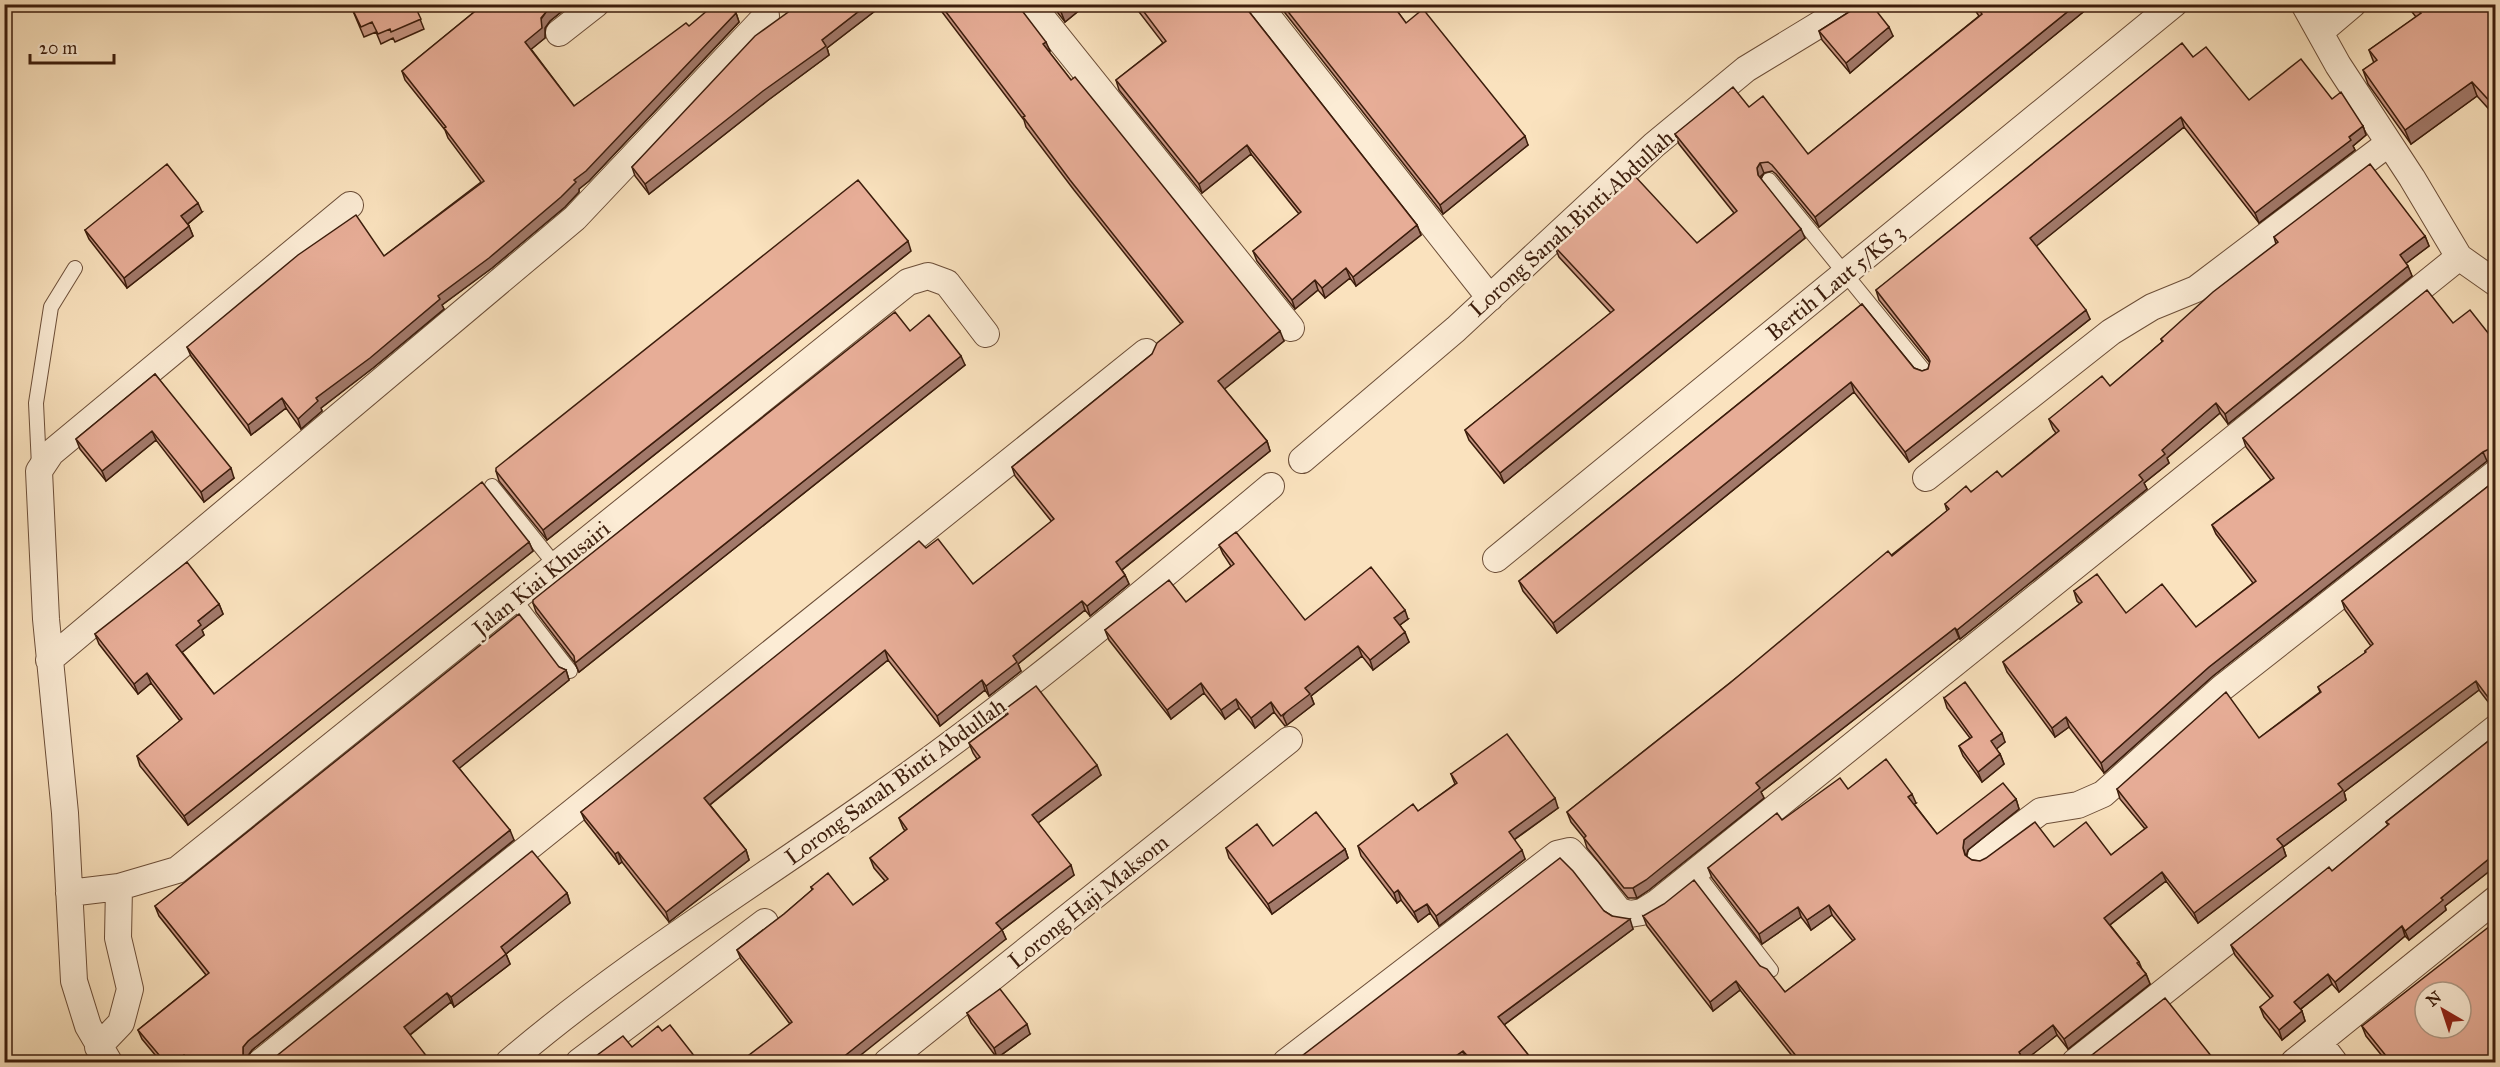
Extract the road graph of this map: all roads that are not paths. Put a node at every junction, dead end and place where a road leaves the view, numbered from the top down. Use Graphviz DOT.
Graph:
graph roads {
  1 [pos="596,4"];
  2 [pos="1031,4"];
  3 [pos="1258,4"];
  4 [pos="1853,4"];
  5 [pos="2174,4"];
  6 [pos="2304,4"];
  7 [pos="2353,4"];
  8 [pos="766,15"];
  9 [pos="2320,32"];
  10 [pos="559,33"];
  11 [pos="2389,143"];
  12 [pos="1769,180"];
  13 [pos="350,206"];
  14 [pos="2459,257"];
  15 [pos="75,268"];
  16 [pos="1845,274"];
  17 [pos="2496,283"];
  18 [pos="1490,298"];
  19 [pos="1291,328"];
  20 [pos="986,334"];
  21 [pos="1146,352"];
  22 [pos="1925,372"];
  23 [pos="1302,460"];
  24 [pos="39,471"];
  25 [pos="2496,473"];
  26 [pos="1926,478"];
  27 [pos="492,486"];
  28 [pos="1271,486"];
  29 [pos="1496,559"];
  30 [pos="556,566"];
  31 [pos="515,600"];
  32 [pos="49,660"];
  33 [pos="570,671"];
  34 [pos="2496,728"];
  35 [pos="1289,740"];
  36 [pos="1981,856"];
  37 [pos="1695,871"];
  38 [pos="119,887"];
  39 [pos="69,893"];
  40 [pos="2496,899"];
  41 [pos="765,922"];
  42 [pos="1771,970"];
  43 [pos="2319,1042"];
  44 [pos="103,1054"];
  45 [pos="261,1062"];
  46 [pos="509,1062"];
  47 [pos="579,1062"];
  48 [pos="887,1062"];
  49 [pos="1286,1062"];
  50 [pos="2075,1062"];
  51 [pos="2294,1062"];
  52 [pos="2334,1062"];
  1 -- 10 [label="street"];
  2 -- 19 [label="street"];
  3 -- 18 [label="street"];
  4 -- 18 [label="street, Lorong Sanah Binti Abdullah"];
  5 -- 16 [label="street, Bertih Laut 5/KS 3"];
  6 -- 9 [label="street"];
  7 -- 9 [label="street"];
  8 -- 32 [label="street"];
  9 -- 11 [label="street"];
  11 -- 14 [label="street"];
  11 -- 26 [label="street"];
  12 -- 16 [label="lane"];
  13 -- 24 [label="street"];
  14 -- 17 [label="street"];
  14 -- 37 [label="street"];
  15 -- 24 [label="lane"];
  16 -- 22 [label="lane"];
  16 -- 29 [label="street, Bertih Laut 5/KS 3"];
  18 -- 23 [label="street, Lorong Sanah Binti Abdullah"];
  20 -- 30 [label="street, Jalan Kiai Khusairi"];
  21 -- 45 [label="street"];
  24 -- 32 [label="street"];
  25 -- 36 [label="street"];
  27 -- 30 [label="lane"];
  28 -- 46 [label="street, Lorong Sanah Binti Abdullah"];
  30 -- 31 [label="street, Jalan Kiai Khusairi"];
  31 -- 33 [label="lane"];
  31 -- 38 [label="street, Jalan Kiai Khusairi"];
  32 -- 39 [label="street"];
  34 -- 50 [label="street"];
  35 -- 48 [label="street, Lorong Haji Maksom"];
  37 -- 42 [label="lane"];
  37 -- 49 [label="street"];
  38 -- 39 [label="street, Jalan Kiai Khusairi"];
  38 -- 44 [label="street"];
  39 -- 44 [label="street"];
  40 -- 43 [label="street"];
  41 -- 47 [label="street"];
  43 -- 51 [label="street"];
  43 -- 52 [label="street"];
}
